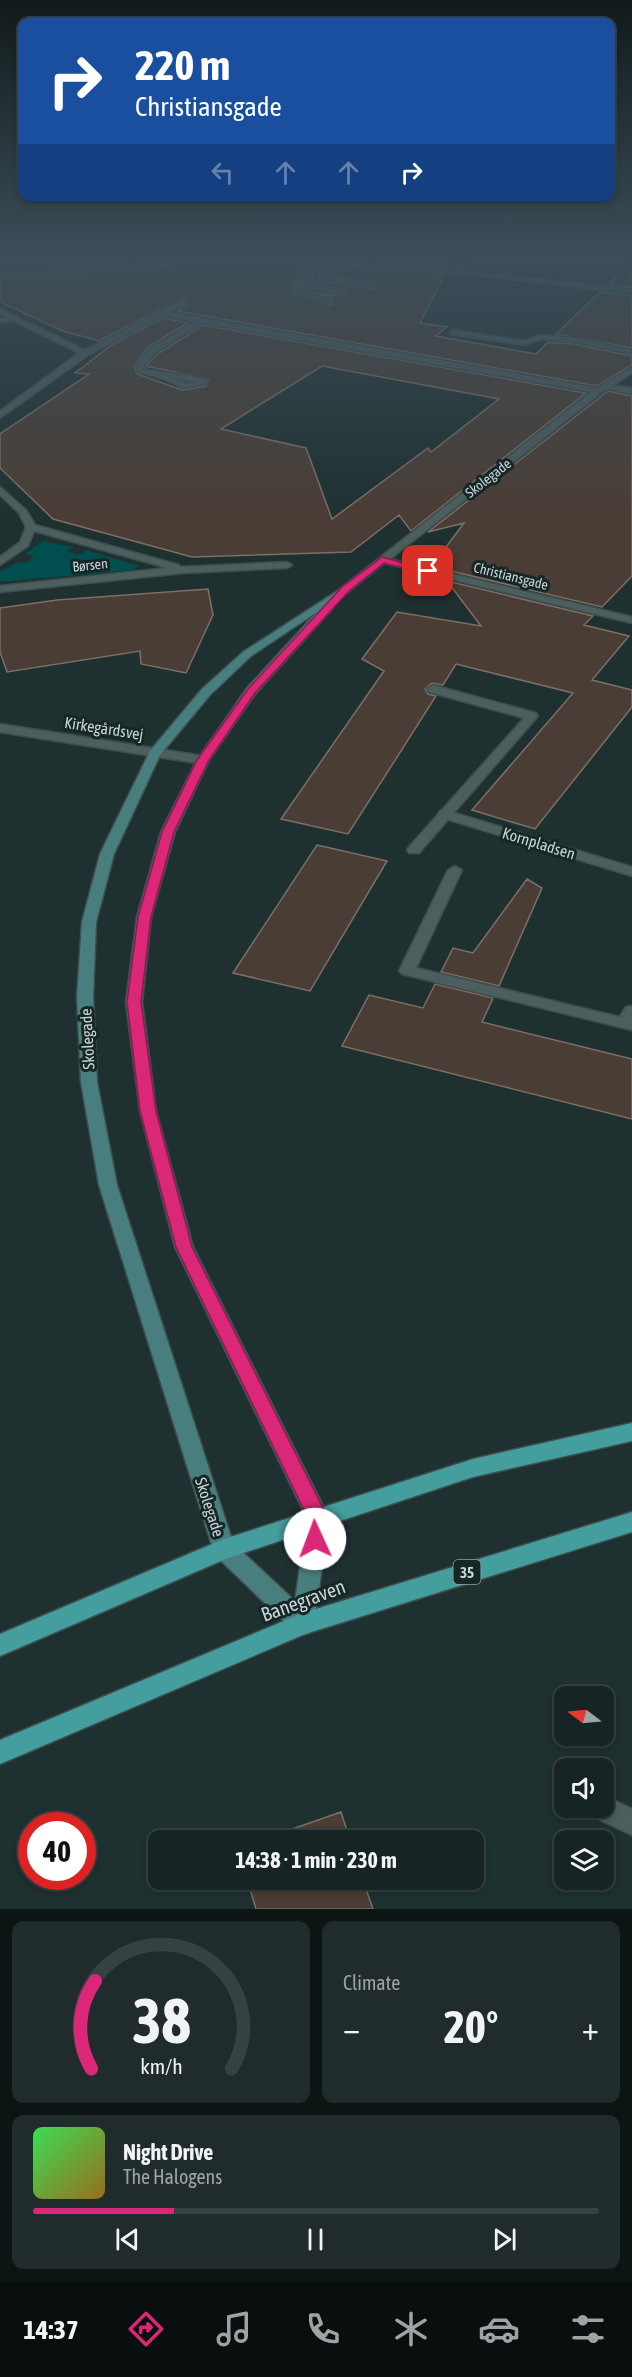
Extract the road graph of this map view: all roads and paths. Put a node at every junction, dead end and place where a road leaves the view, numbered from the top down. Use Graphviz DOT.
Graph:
graph roads {
  1 [pos="62,341"];
  2 [pos="107,341"];
  3 [pos="169,341"];
  4 [pos="319,341"];
  5 [pos="512,341"];
  6 [pos="530,341"];
  7 [pos="579,341"];
  8 [pos="632,352"];
  9 [pos="85,353"];
  10 [pos="632,369"];
  11 [pos="167,377"];
  12 [pos="607,386"];
  13 [pos="632,390"];
  14 [pos="598,391"];
  15 [pos="623,396"];
  16 [pos="0,415"];
  17 [pos="0,490"];
  18 [pos="31,527"];
  19 [pos="382,560"];
  20 [pos="0,562"];
  21 [pos="287,565"];
  22 [pos="183,570"];
  23 [pos="0,589"];
  24 [pos="345,589"];
  25 [pos="632,620"];
  26 [pos="433,689"];
  27 [pos="0,728"];
  28 [pos="154,753"];
  29 [pos="203,760"];
  30 [pos="445,814"];
  31 [pos="414,850"];
  32 [pos="455,870"];
  33 [pos="632,872"];
  34 [pos="629,1019"];
  35 [pos="632,1432"];
  36 [pos="318,1518"];
  37 [pos="632,1522"];
  38 [pos="224,1549"];
  39 [pos="303,1624"];
  40 [pos="0,1645"];
  41 [pos="0,1752"];
  42 [pos="614,1813"];
  43 [pos="632,1822"];
  1 -- 9 [label="street"];
  2 -- 9 [label="street"];
  3 -- 11 [label="street"];
  4 -- 14 [label="street"];
  5 -- 6 [label="street"];
  7 -- 8 [label="street"];
  9 -- 16 [label="street"];
  10 -- 12 [label="street, Skolegade"];
  12 -- 13 [label="street"];
  12 -- 14 [label="street, Skolegade"];
  14 -- 15 [label="street"];
  14 -- 19 [label="street, Skolegade"];
  17 -- 18 [label="street"];
  18 -- 20 [label="street"];
  18 -- 22 [label="street, Børsen"];
  19 -- 24 [label="street, Skolegade"];
  19 -- 25 [label="street, Christiansgade"];
  21 -- 22 [label="street, Børsen"];
  22 -- 23 [label="street, Børsen"];
  24 -- 28 [label="street, Skolegade"];
  24 -- 29 [label="street, Skolegade"];
  26 -- 30 [label="street"];
  27 -- 28 [label="street, Kirkegårdsvej"];
  28 -- 29 [label="street, Kirkegårdsvej"];
  28 -- 38 [label="street, Skolegade"];
  29 -- 36 [label="street, Skolegade"];
  30 -- 31 [label="street"];
  30 -- 33 [label="street, Kornpladsen"];
  32 -- 34 [label="street"];
  35 -- 36 [label="main road"];
  36 -- 38 [label="main road"];
  36 -- 39 [label="street"];
  37 -- 39 [label="main road, Banegraven / 35"];
  38 -- 39 [label="street, Skolegade"];
  38 -- 40 [label="main road"];
  39 -- 41 [label="main road, Banegraven / 35"];
  42 -- 43 [label="street"];
}
